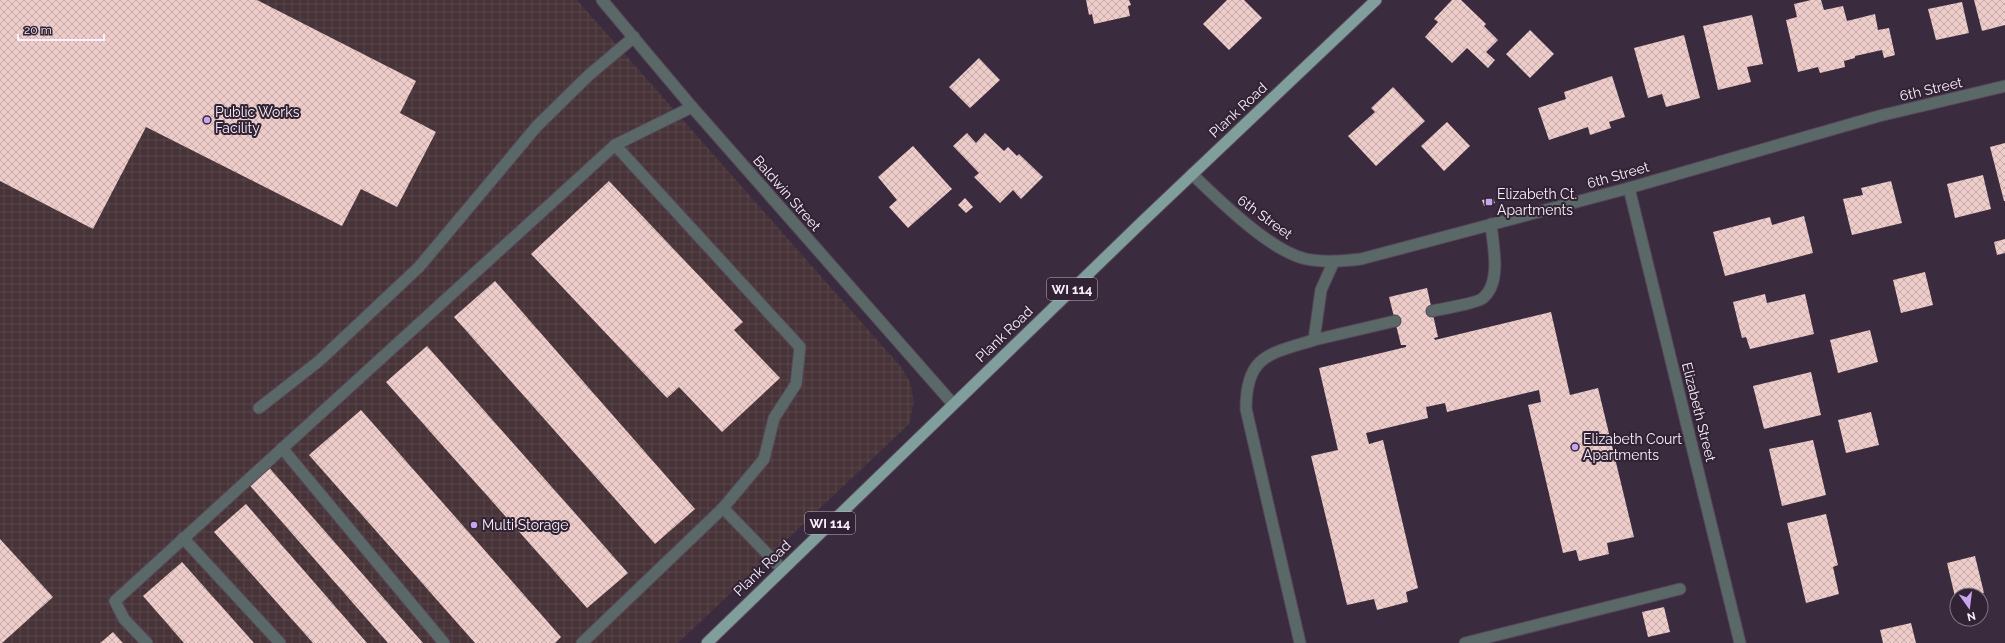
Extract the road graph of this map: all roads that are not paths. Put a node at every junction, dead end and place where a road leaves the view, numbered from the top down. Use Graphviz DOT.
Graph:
graph roads {
  1 [pos="602,0"];
  2 [pos="1376,0"];
  3 [pos="634,37"];
  4 [pos="2005,86"];
  5 [pos="692,107"];
  6 [pos="615,145"];
  7 [pos="1192,174"];
  8 [pos="1629,188"];
  9 [pos="1491,224"];
  10 [pos="1334,262"];
  11 [pos="1432,311"];
  12 [pos="1395,321"];
  13 [pos="1314,340"];
  14 [pos="953,404"];
  15 [pos="259,408"];
  16 [pos="282,448"];
  17 [pos="723,508"];
  18 [pos="183,538"];
  19 [pos="782,569"];
  20 [pos="1680,589"];
  21 [pos="147,643"];
  22 [pos="280,643"];
  23 [pos="444,643"];
  24 [pos="582,643"];
  25 [pos="707,643"];
  26 [pos="1300,643"];
  27 [pos="1465,643"];
  28 [pos="1740,643"];
  1 -- 3 [label="street, Baldwin Street"];
  2 -- 7 [label="main road, Plank Road / WI 114"];
  3 -- 5 [label="street, Baldwin Street"];
  3 -- 15 [label="street"];
  4 -- 8 [label="street, 6th Street"];
  5 -- 6 [label="street"];
  5 -- 14 [label="street, Baldwin Street"];
  6 -- 16 [label="street"];
  6 -- 17 [label="street"];
  7 -- 10 [label="street, 6th Street"];
  7 -- 14 [label="main road, Plank Road / WI 114"];
  8 -- 9 [label="street, 6th Street"];
  8 -- 28 [label="street, Elizabeth Street"];
  9 -- 10 [label="street, 6th Street"];
  9 -- 11 [label="street"];
  10 -- 13 [label="street"];
  12 -- 13 [label="street"];
  13 -- 26 [label="street"];
  14 -- 19 [label="main road, Plank Road / WI 114"];
  16 -- 18 [label="street"];
  16 -- 23 [label="street"];
  17 -- 19 [label="street"];
  17 -- 24 [label="street"];
  18 -- 21 [label="street"];
  18 -- 22 [label="street"];
  19 -- 25 [label="main road, Plank Road / WI 114"];
  20 -- 27 [label="street"];
}
